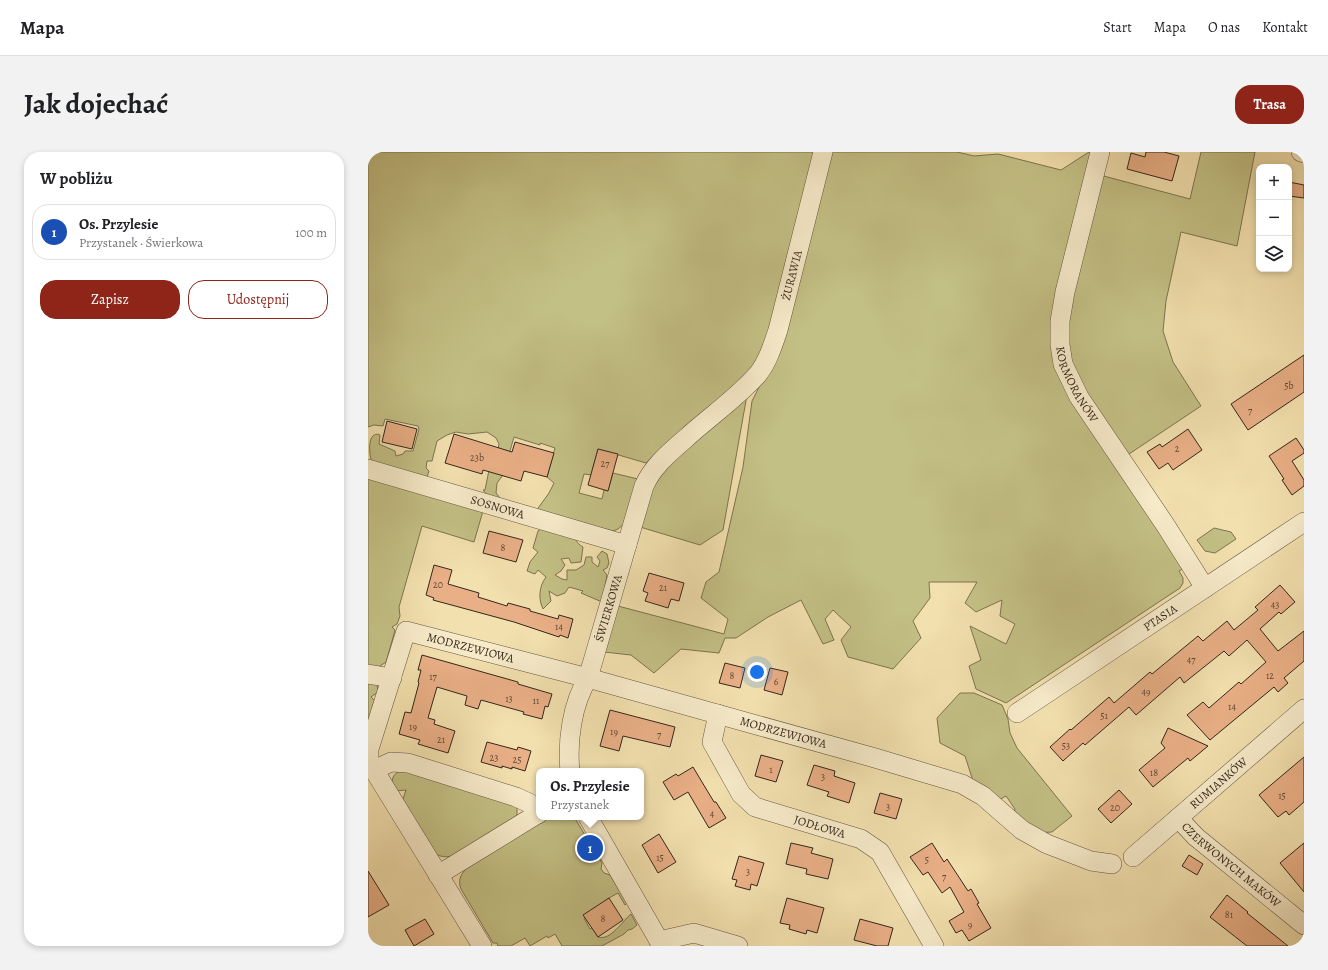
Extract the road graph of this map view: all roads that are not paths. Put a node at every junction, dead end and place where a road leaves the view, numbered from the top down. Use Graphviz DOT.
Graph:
graph roads {
  1 [pos="823,152"];
  2 [pos="1100,152"];
  3 [pos="668,453"];
  4 [pos="368,469"];
  5 [pos="1304,522"];
  6 [pos="627,545"];
  7 [pos="1205,588"];
  8 [pos="368,674"];
  9 [pos="392,678"];
  10 [pos="588,678"];
  11 [pos="1304,710"];
  12 [pos="1016,713"];
  13 [pos="718,714"];
  14 [pos="570,768"];
  15 [pos="374,770"];
  16 [pos="536,811"];
  17 [pos="536,814"];
  18 [pos="1178,818"];
  19 [pos="590,820"];
  20 [pos="1133,857"];
  21 [pos="1112,864"];
  22 [pos="438,875"];
  23 [pos="1304,925"];
  24 [pos="661,944"];
  25 [pos="482,946"];
  26 [pos="738,946"];
  27 [pos="934,946"];
  1 -- 3 [label="street, ŻURAWIA"];
  2 -- 7 [label="street, KORMORANÓW"];
  3 -- 6 [label="street, ŚWIERKOWA"];
  4 -- 6 [label="street, SOSNOWA"];
  5 -- 7 [label="street, PTASIA"];
  6 -- 10 [label="street, ŚWIERKOWA"];
  7 -- 12 [label="street, PTASIA"];
  8 -- 9 [label="street"];
  9 -- 10 [label="street, MODRZEWIOWA"];
  9 -- 15 [label="street, MODRZEWIOWA"];
  10 -- 13 [label="street, MODRZEWIOWA"];
  10 -- 14 [label="street, ŚWIERKOWA"];
  11 -- 18 [label="street, RUMIANKÓW"];
  13 -- 21 [label="street, MODRZEWIOWA"];
  13 -- 27 [label="street, JODŁOWA"];
  15 -- 16 [label="street"];
  15 -- 22 [label="street, MODRZEWIOWA"];
  17 -- 22 [label="street"];
  18 -- 20 [label="street, RUMIANKÓW"];
  18 -- 23 [label="street, CZERWONYCH MAKÓW"];
  19 -- 24 [label="street"];
  22 -- 25 [label="street, MODRZEWIOWA"];
  24 -- 26 [label="street"];
}
